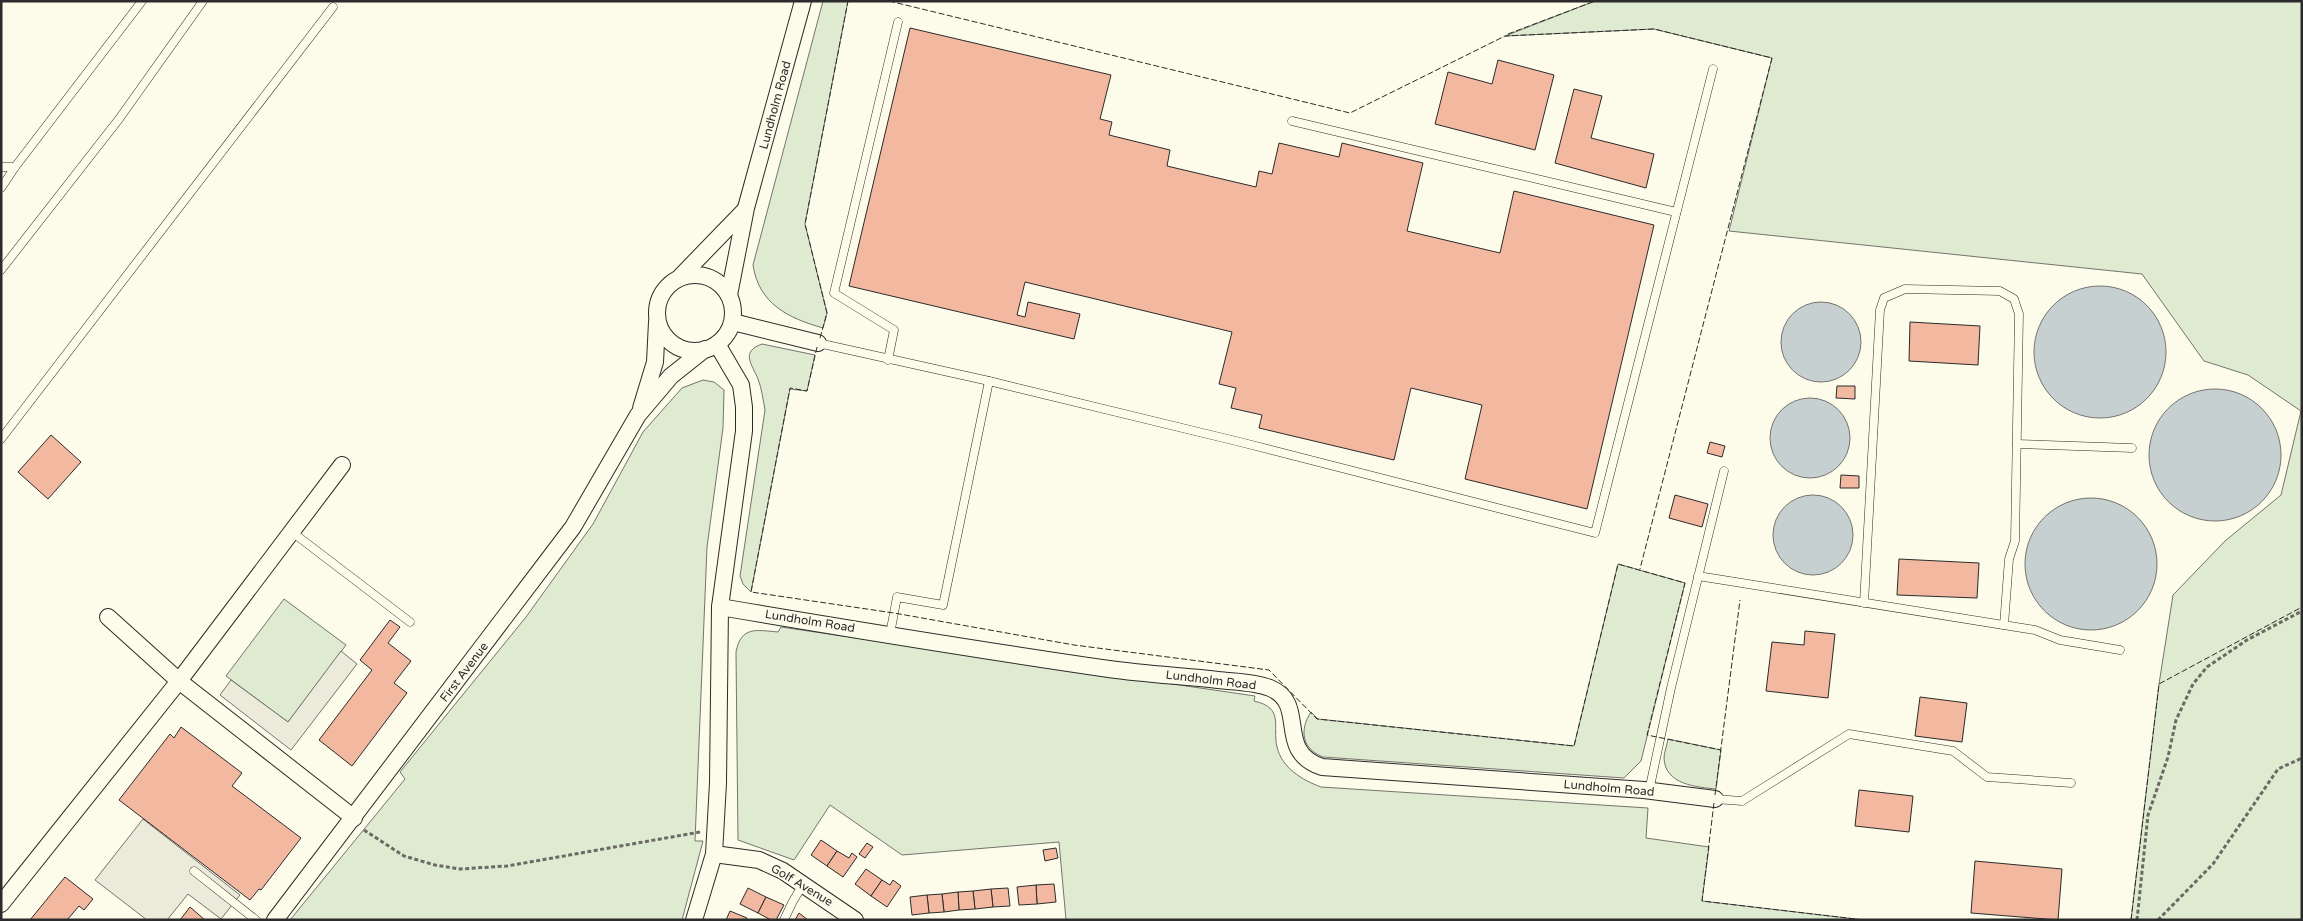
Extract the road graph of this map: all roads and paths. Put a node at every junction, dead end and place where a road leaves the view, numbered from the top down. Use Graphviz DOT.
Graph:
graph roads {
  1 [pos="142,1"];
  2 [pos="203,1"];
  3 [pos="803,1"];
  4 [pos="334,7"];
  5 [pos="898,22"];
  6 [pos="1713,69"];
  7 [pos="1292,121"];
  8 [pos="1,167"];
  9 [pos="14,167"];
  10 [pos="1,188"];
  11 [pos="746,208"];
  12 [pos="1676,212"];
  13 [pos="1,270"];
  14 [pos="681,276"];
  15 [pos="729,295"];
  16 [pos="658,321"];
  17 [pos="733,322"];
  18 [pos="818,343"];
  19 [pos="711,347"];
  20 [pos="888,360"];
  21 [pos="989,381"];
  22 [pos="638,415"];
  23 [pos="1,439"];
  24 [pos="2017,444"];
  25 [pos="2132,448"];
  26 [pos="342,465"];
  27 [pos="1724,472"];
  28 [pos="292,532"];
  29 [pos="1698,576"];
  30 [pos="1864,603"];
  31 [pos="720,607"];
  32 [pos="2302,611"];
  33 [pos="108,617"];
  34 [pos="410,622"];
  35 [pos="2004,625"];
  36 [pos="890,634"];
  37 [pos="2120,650"];
  38 [pos="179,681"];
  39 [pos="2302,758"];
  40 [pos="2071,783"];
  41 [pos="1649,791"];
  42 [pos="1715,799"];
  43 [pos="353,819"];
  44 [pos="716,829"];
  45 [pos="714,854"];
  46 [pos="194,871"];
  47 [pos="804,883"];
  48 [pos="1,904"];
  49 [pos="256,920"];
  50 [pos="275,920"];
  51 [pos="694,920"];
  52 [pos="784,920"];
  53 [pos="855,920"];
  54 [pos="2137,920"];
  55 [pos="2158,920"];
  1 -- 9 [label="lane"];
  2 -- 13 [label="lane"];
  3 -- 11 [label="street, Lundholm Road"];
  4 -- 23 [label="lane"];
  5 -- 20 [label="lane"];
  6 -- 12 [label="lane"];
  7 -- 12 [label="lane"];
  8 -- 9 [label="lane"];
  9 -- 10 [label="lane"];
  11 -- 14 [label="street, Lundholm Road"];
  11 -- 15 [label="street, Lundholm Road"];
  12 -- 21 [label="lane"];
  14 -- 15 [label="street"];
  14 -- 16 [label="street, Lundholm Road"];
  15 -- 17 [label="street, Lundholm Road"];
  16 -- 19 [label="street"];
  16 -- 22 [label="street, First Avenue"];
  17 -- 18 [label="street"];
  17 -- 19 [label="street"];
  18 -- 20 [label="lane"];
  19 -- 22 [label="street, First Avenue"];
  19 -- 31 [label="street"];
  20 -- 21 [label="lane"];
  21 -- 36 [label="lane"];
  22 -- 43 [label="street, First Avenue"];
  24 -- 25 [label="lane"];
  24 -- 30 [label="lane"];
  24 -- 35 [label="lane"];
  26 -- 28 [label="street"];
  27 -- 29 [label="lane"];
  28 -- 34 [label="lane"];
  28 -- 38 [label="street"];
  29 -- 30 [label="lane"];
  29 -- 41 [label="lane"];
  30 -- 35 [label="lane"];
  31 -- 36 [label="street, Lundholm Road"];
  31 -- 44 [label="street"];
  32 -- 54 [label="path"];
  33 -- 38 [label="street"];
  35 -- 37 [label="lane"];
  36 -- 41 [label="street, Lundholm Road"];
  38 -- 43 [label="street"];
  38 -- 48 [label="street"];
  39 -- 55 [label="path"];
  40 -- 42 [label="lane"];
  41 -- 42 [label="street, Lundholm Road"];
  43 -- 44 [label="path"];
  43 -- 50 [label="street, First Avenue"];
  44 -- 45 [label="street"];
  45 -- 47 [label="street, Golf Avenue"];
  45 -- 51 [label="street"];
  46 -- 49 [label="lane"];
  47 -- 52 [label="lane"];
  47 -- 53 [label="street, Golf Avenue"];
}
